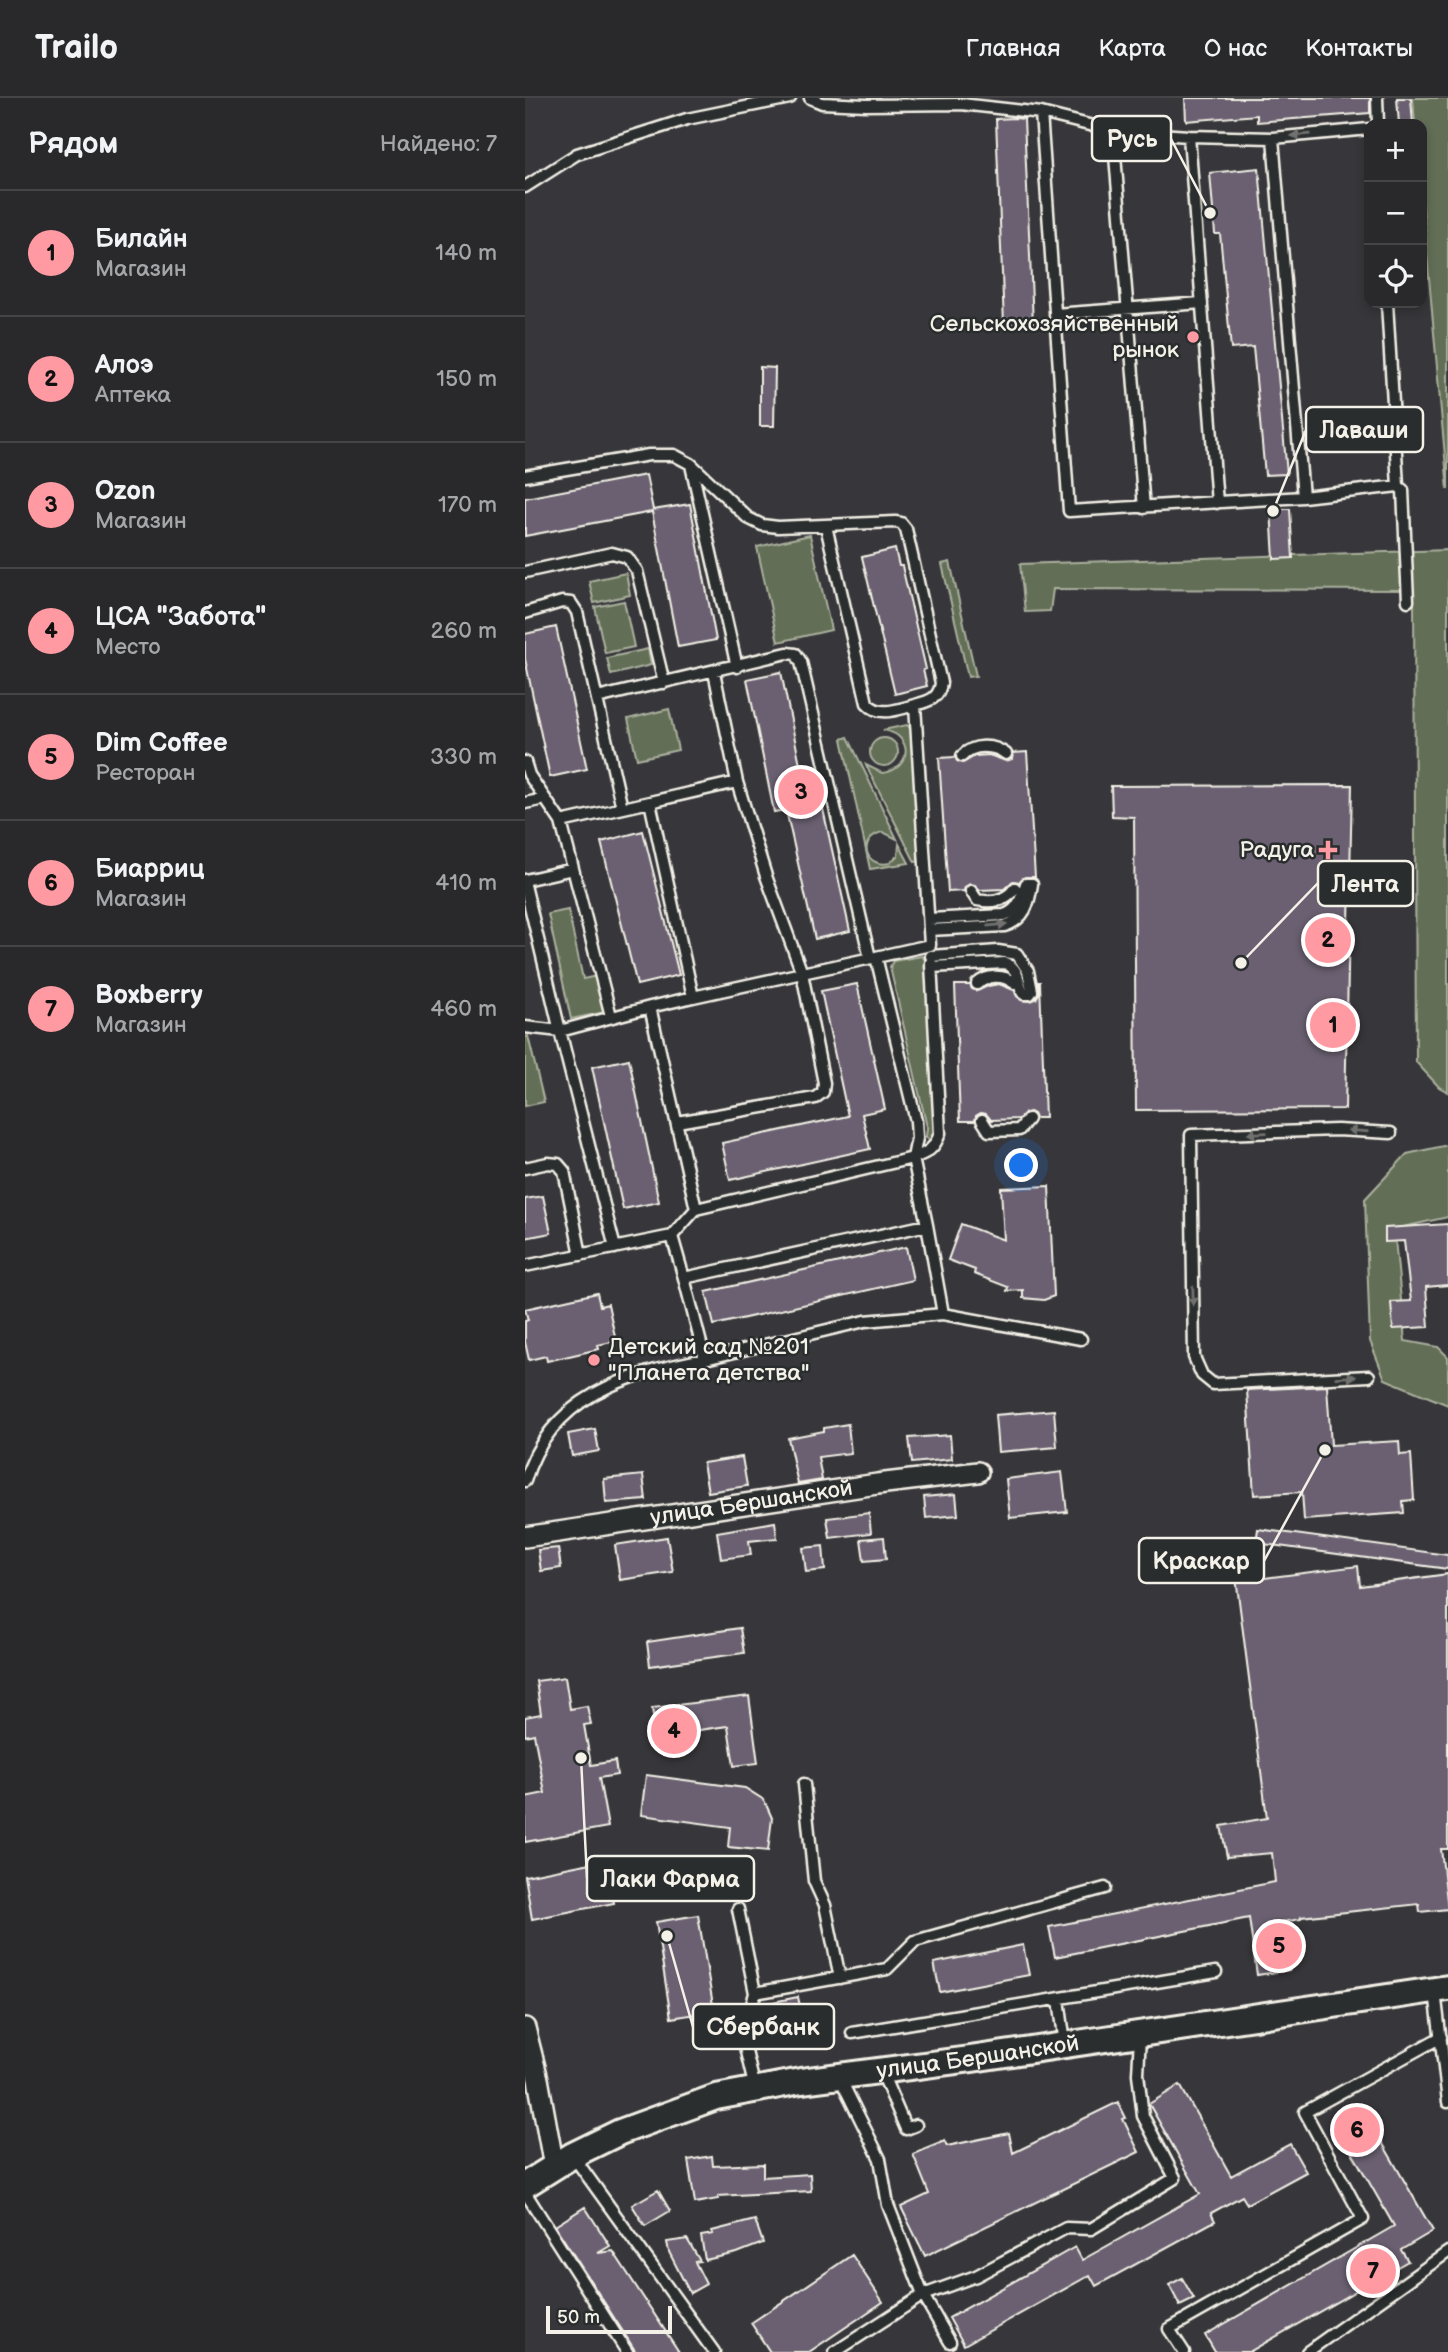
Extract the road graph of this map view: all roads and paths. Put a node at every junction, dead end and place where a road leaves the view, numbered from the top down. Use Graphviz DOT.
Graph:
graph roads {
  1 [pos="790,98"];
  2 [pos="810,98"];
  3 [pos="1377,98"];
  4 [pos="1041,113"];
  5 [pos="1378,119"];
  6 [pos="1364,129"];
  7 [pos="1113,131"];
  8 [pos="1189,136"];
  9 [pos="1273,138"];
  10 [pos="525,187"];
  11 [pos="1202,303"];
  12 [pos="1128,308"];
  13 [pos="1387,308"];
  14 [pos="1055,313"];
  15 [pos="691,464"];
  16 [pos="525,476"];
  17 [pos="1398,486"];
  18 [pos="1303,497"];
  19 [pos="1217,503"];
  20 [pos="1144,508"];
  21 [pos="826,526"];
  22 [pos="525,572"];
  23 [pos="1408,601"];
  24 [pos="525,613"];
  25 [pos="737,667"];
  26 [pos="714,672"];
  27 [pos="664,683"];
  28 [pos="597,698"];
  29 [pos="915,705"];
  30 [pos="1006,754"];
  31 [pos="962,756"];
  32 [pos="525,762"];
  33 [pos="737,782"];
  34 [pos="545,799"];
  35 [pos="650,802"];
  36 [pos="525,803"];
  37 [pos="622,808"];
  38 [pos="561,822"];
  39 [pos="573,869"];
  40 [pos="525,882"];
  41 [pos="1015,888"];
  42 [pos="971,891"];
  43 [pos="929,925"];
  44 [pos="930,950"];
  45 [pos="873,958"];
  46 [pos="931,967"];
  47 [pos="802,973"];
  48 [pos="1014,983"];
  49 [pos="977,984"];
  50 [pos="693,997"];
  51 [pos="650,1007"];
  52 [pos="611,1016"];
  53 [pos="525,1027"];
  54 [pos="560,1031"];
  55 [pos="1028,1119"];
  56 [pos="982,1120"];
  57 [pos="677,1122"];
  58 [pos="1391,1133"];
  59 [pos="913,1158"];
  60 [pos="525,1168"];
  61 [pos="696,1209"];
  62 [pos="927,1225"];
  63 [pos="672,1236"];
  64 [pos="614,1248"];
  65 [pos="581,1255"];
  66 [pos="525,1266"];
  67 [pos="684,1278"];
  68 [pos="943,1314"];
  69 [pos="1081,1339"];
  70 [pos="705,1359"];
  71 [pos="1369,1376"];
  72 [pos="978,1472"];
  73 [pos="525,1481"];
  74 [pos="526,1533"];
  75 [pos="804,1784"];
  76 [pos="1105,1888"];
  77 [pos="739,1909"];
  78 [pos="1216,1972"];
  79 [pos="840,1978"];
  80 [pos="1441,1989"];
  81 [pos="755,1993"];
  82 [pos="1059,1999"];
  83 [pos="525,2028"];
  84 [pos="852,2033"];
  85 [pos="1140,2033"];
  86 [pos="1441,2037"];
  87 [pos="1065,2045"];
  88 [pos="525,2063"];
  89 [pos="880,2069"];
  90 [pos="838,2076"];
  91 [pos="538,2079"];
  92 [pos="755,2090"];
  93 [pos="1448,2102"];
  94 [pos="916,2125"];
  95 [pos="563,2161"];
  96 [pos="525,2185"];
  97 [pos="525,2192"];
  98 [pos="1448,2252"];
  99 [pos="923,2295"];
  100 [pos="950,2342"];
  101 [pos="627,2352"];
  102 [pos="714,2352"];
  103 [pos="835,2352"];
  104 [pos="1184,2352"];
  105 [pos="1307,2352"];
  1 -- 10 [label="lane"];
  2 -- 4 [label="lane"];
  3 -- 5 [label="lane"];
  4 -- 7 [label="lane"];
  4 -- 14 [label="lane"];
  6 -- 9 [label="lane, one-way"];
  7 -- 8 [label="lane"];
  7 -- 12 [label="lane"];
  8 -- 9 [label="lane"];
  8 -- 11 [label="lane"];
  9 -- 18 [label="lane"];
  11 -- 12 [label="lane"];
  11 -- 19 [label="lane"];
  12 -- 14 [label="lane"];
  12 -- 20 [label="lane"];
  13 -- 17 [label="lane"];
  14 -- 20 [label="lane"];
  15 -- 16 [label="lane"];
  15 -- 21 [label="lane"];
  15 -- 25 [label="lane"];
  17 -- 18 [label="lane"];
  17 -- 23 [label="lane"];
  18 -- 19 [label="lane"];
  19 -- 20 [label="lane"];
  21 -- 29 [label="lane"];
  21 -- 29 [label="lane"];
  22 -- 27 [label="lane"];
  24 -- 28 [label="lane"];
  25 -- 26 [label="lane"];
  25 -- 45 [label="lane"];
  26 -- 27 [label="lane"];
  26 -- 33 [label="lane"];
  27 -- 28 [label="lane"];
  28 -- 37 [label="lane"];
  29 -- 43 [label="lane"];
  30 -- 31 [label="lane"];
  32 -- 34 [label="lane"];
  33 -- 35 [label="lane"];
  33 -- 47 [label="lane"];
  34 -- 36 [label="lane"];
  34 -- 38 [label="lane"];
  35 -- 37 [label="lane"];
  35 -- 50 [label="lane"];
  37 -- 38 [label="lane"];
  38 -- 39 [label="lane"];
  39 -- 40 [label="lane"];
  39 -- 52 [label="lane"];
  40 -- 54 [label="lane"];
  41 -- 42 [label="lane"];
  43 -- 43 [label="lane, one-way"];
  43 -- 44 [label="lane"];
  44 -- 45 [label="lane"];
  44 -- 46 [label="lane"];
  44 -- 46 [label="lane"];
  45 -- 47 [label="lane"];
  45 -- 59 [label="lane"];
  46 -- 59 [label="lane"];
  47 -- 50 [label="lane"];
  47 -- 57 [label="lane"];
  48 -- 49 [label="lane"];
  50 -- 51 [label="lane"];
  51 -- 52 [label="lane"];
  51 -- 57 [label="lane"];
  52 -- 54 [label="lane"];
  53 -- 54 [label="lane"];
  54 -- 64 [label="lane"];
  55 -- 56 [label="lane"];
  57 -- 61 [label="lane"];
  58 -- 71 [label="lane, one-way"];
  59 -- 61 [label="lane"];
  59 -- 62 [label="lane"];
  60 -- 65 [label="lane"];
  61 -- 63 [label="lane"];
  62 -- 67 [label="lane"];
  62 -- 68 [label="lane"];
  63 -- 64 [label="lane"];
  63 -- 67 [label="lane"];
  64 -- 65 [label="lane"];
  65 -- 66 [label="lane"];
  67 -- 70 [label="lane"];
  68 -- 69 [label="lane"];
  68 -- 70 [label="lane"];
  70 -- 73 [label="lane"];
  72 -- 74 [label="street, улица Бершанской"];
  75 -- 79 [label="lane"];
  76 -- 79 [label="lane"];
  77 -- 81 [label="lane"];
  78 -- 82 [label="lane"];
  79 -- 81 [label="lane"];
  80 -- 85 [label="street, улица Бершанской"];
  80 -- 86 [label="lane"];
  81 -- 92 [label="lane"];
  82 -- 84 [label="lane"];
  82 -- 87 [label="lane"];
  83 -- 91 [label="street"];
  85 -- 87 [label="street, улица Бершанской"];
  85 -- 99 [label="lane"];
  86 -- 93 [label="lane"];
  86 -- 104 [label="lane"];
  87 -- 89 [label="street, улица Бершанской"];
  88 -- 91 [label="street"];
  89 -- 90 [label="street, улица Бершанской"];
  89 -- 94 [label="lane"];
  90 -- 92 [label="street, улица Бершанской"];
  90 -- 99 [label="lane"];
  91 -- 95 [label="street"];
  92 -- 95 [label="street, улица Бершанской"];
  95 -- 96 [label="street, улица Бершанской"];
  95 -- 102 [label="lane"];
  97 -- 101 [label="lane"];
  98 -- 105 [label="lane"];
  99 -- 100 [label="lane"];
  99 -- 103 [label="lane"];
}
